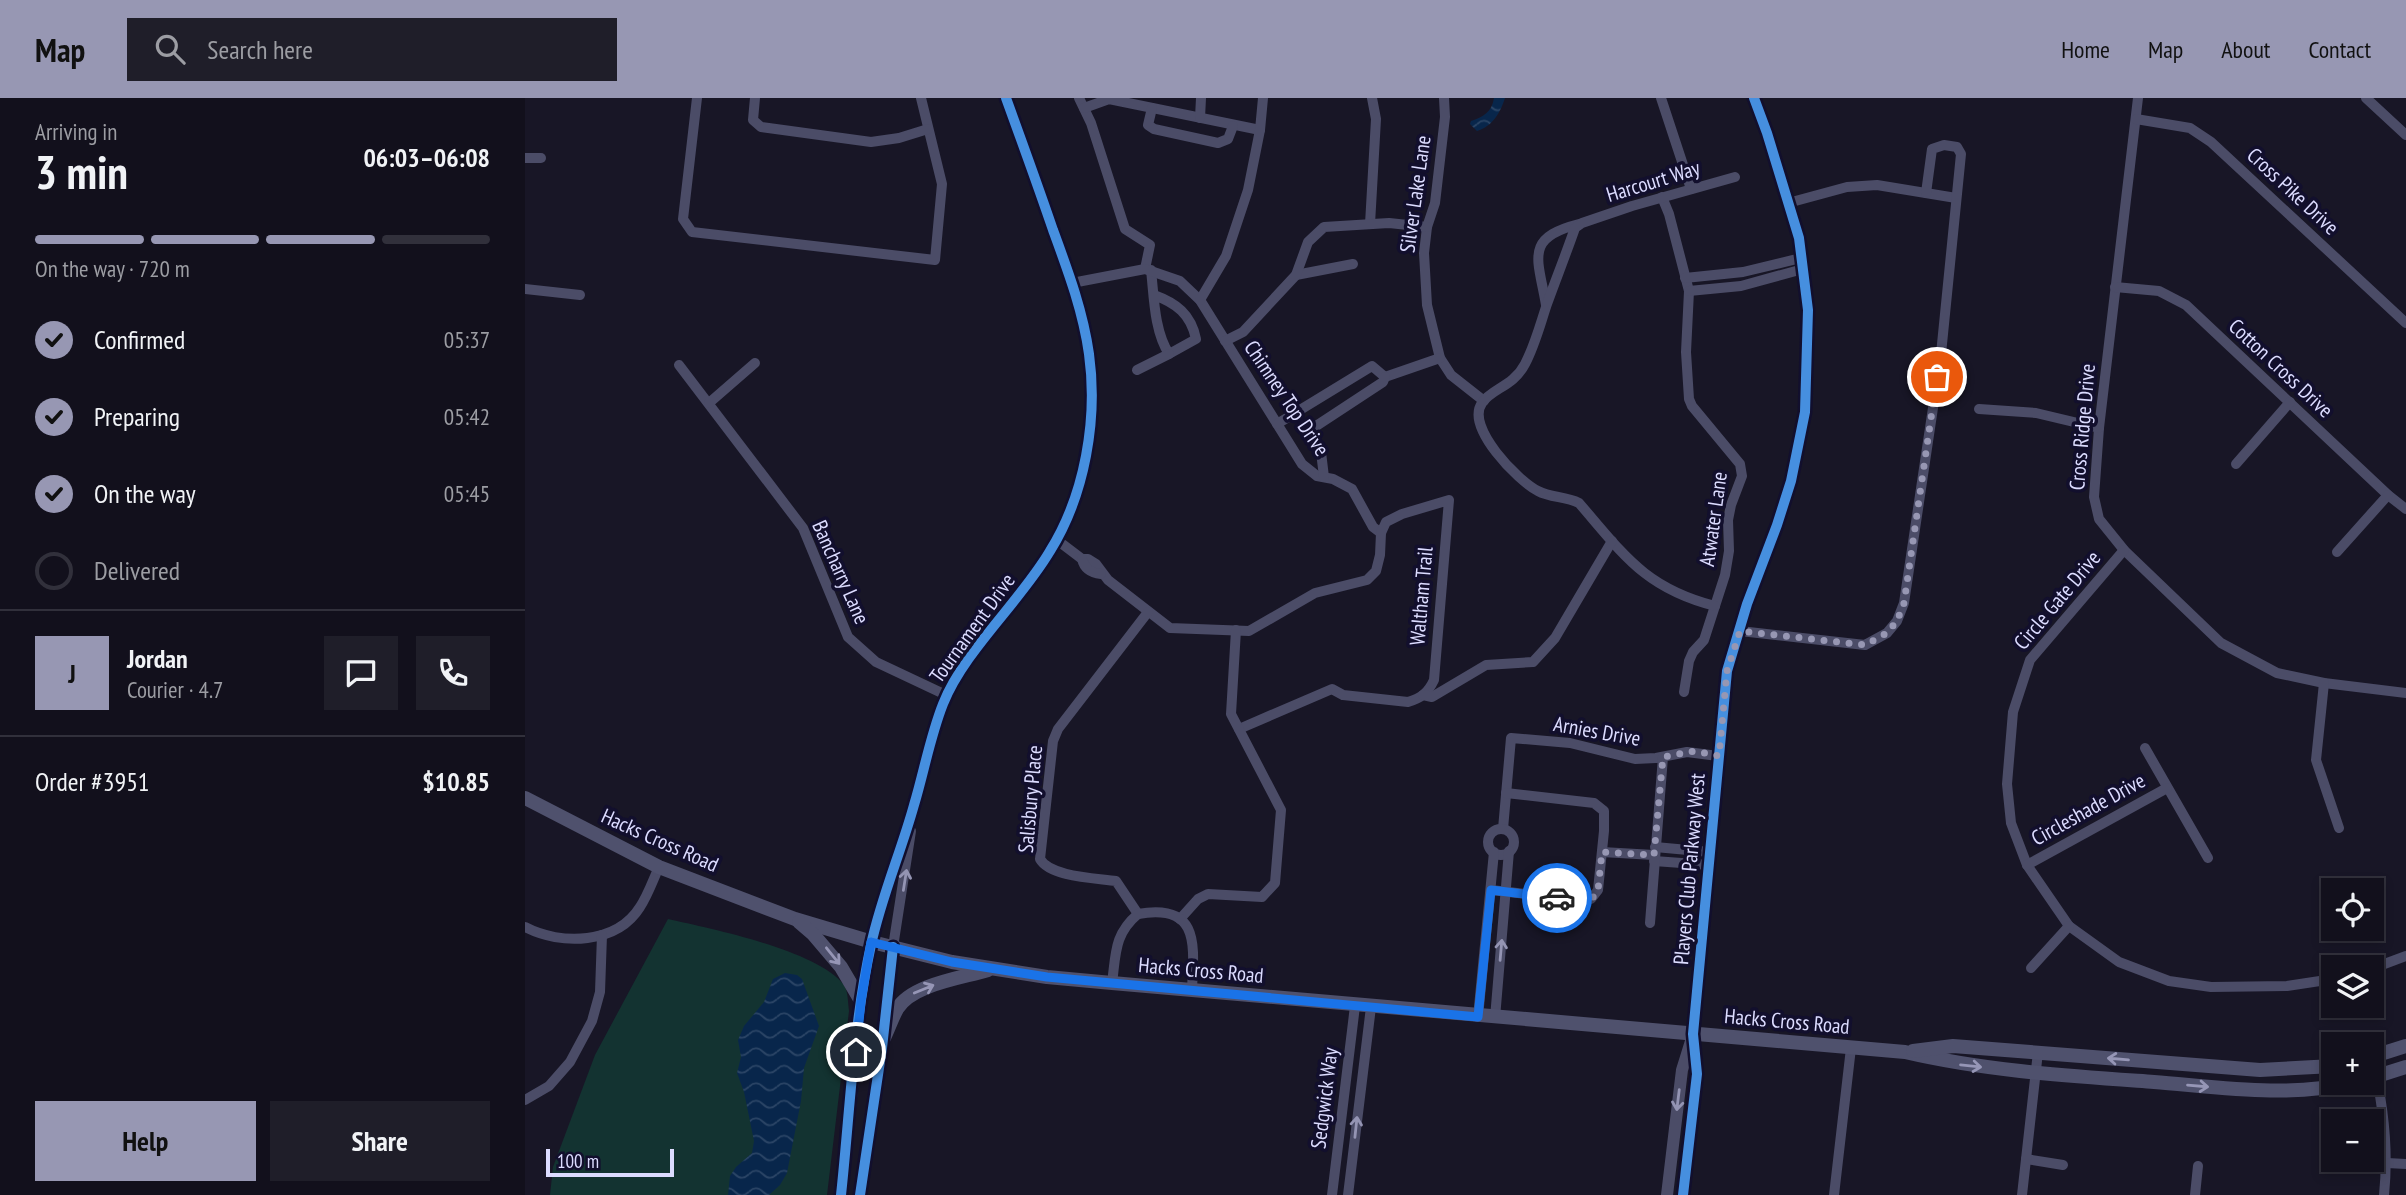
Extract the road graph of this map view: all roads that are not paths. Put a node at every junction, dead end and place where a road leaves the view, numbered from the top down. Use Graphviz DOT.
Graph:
graph roads {
  1 [pos="697,98"];
  2 [pos="755,98"];
  3 [pos="921,98"];
  4 [pos="1006,98"];
  5 [pos="1201,98"];
  6 [pos="1263,98"];
  7 [pos="1372,98"];
  8 [pos="1444,98"];
  9 [pos="1661,98"];
  10 [pos="1754,98"];
  11 [pos="2138,98"];
  12 [pos="2366,98"];
  13 [pos="1081,103"];
  14 [pos="1152,108"];
  15 [pos="1200,118"];
  16 [pos="2136,119"];
  17 [pos="1233,126"];
  18 [pos="927,129"];
  19 [pos="1260,131"];
  20 [pos="2406,135"];
  21 [pos="525,158"];
  22 [pos="541,158"];
  23 [pos="1735,177"];
  24 [pos="1691,189"];
  25 [pos="1926,193"];
  26 [pos="1662,197"];
  27 [pos="1956,198"];
  28 [pos="1788,203"];
  29 [pos="1582,223"];
  30 [pos="1370,224"];
  31 [pos="1427,227"];
  32 [pos="1802,263"];
  33 [pos="1353,264"];
  34 [pos="1148,270"];
  35 [pos="1750,271"];
  36 [pos="1296,275"];
  37 [pos="1726,275"];
  38 [pos="1685,278"];
  39 [pos="1072,283"];
  40 [pos="1753,283"];
  41 [pos="1728,287"];
  42 [pos="2115,287"];
  43 [pos="525,289"];
  44 [pos="1689,291"];
  45 [pos="580,295"];
  46 [pos="1154,295"];
  47 [pos="1200,300"];
  48 [pos="1546,308"];
  49 [pos="2406,323"];
  50 [pos="1226,341"];
  51 [pos="1169,354"];
  52 [pos="1440,358"];
  53 [pos="755,363"];
  54 [pos="679,365"];
  55 [pos="1137,370"];
  56 [pos="1385,377"];
  57 [pos="1484,401"];
  58 [pos="2290,402"];
  59 [pos="709,403"];
  60 [pos="1979,409"];
  61 [pos="1277,424"];
  62 [pos="2099,428"];
  63 [pos="2236,464"];
  64 [pos="1324,477"];
  65 [pos="2388,495"];
  66 [pos="2406,509"];
  67 [pos="1381,533"];
  68 [pos="1057,540"];
  69 [pos="1612,541"];
  70 [pos="2125,550"];
  71 [pos="2337,552"];
  72 [pos="1715,606"];
  73 [pos="1148,612"];
  74 [pos="1236,631"];
  75 [pos="1740,631"];
  76 [pos="2325,684"];
  77 [pos="1684,692"];
  78 [pos="2406,693"];
  79 [pos="1424,694"];
  80 [pos="946,695"];
  81 [pos="1239,729"];
  82 [pos="2145,748"];
  83 [pos="1719,756"];
  84 [pos="1663,757"];
  85 [pos="2167,788"];
  86 [pos="1506,793"];
  87 [pos="525,797"];
  88 [pos="915,804"];
  89 [pos="2339,828"];
  90 [pos="1503,829"];
  91 [pos="1509,851"];
  92 [pos="1494,852"];
  93 [pos="1602,852"];
  94 [pos="1655,854"];
  95 [pos="1709,858"];
  96 [pos="2208,859"];
  97 [pos="2027,864"];
  98 [pos="660,867"];
  99 [pos="1491,890"];
  100 [pos="1506,892"];
  101 [pos="1137,914"];
  102 [pos="796,919"];
  103 [pos="1180,919"];
  104 [pos="1650,923"];
  105 [pos="1487,925"];
  106 [pos="1503,926"];
  107 [pos="2069,926"];
  108 [pos="525,927"];
  109 [pos="602,935"];
  110 [pos="871,942"];
  111 [pos="893,947"];
  112 [pos="2406,956"];
  113 [pos="2384,964"];
  114 [pos="2031,968"];
  115 [pos="994,969"];
  116 [pos="1482,977"];
  117 [pos="1498,978"];
  118 [pos="2321,981"];
  119 [pos="1112,983"];
  120 [pos="1192,989"];
  121 [pos="861,1001"];
  122 [pos="1355,1006"];
  123 [pos="1371,1007"];
  124 [pos="1478,1017"];
  125 [pos="1495,1018"];
  126 [pos="1693,1034"];
  127 [pos="883,1040"];
  128 [pos="2406,1045"];
  129 [pos="1851,1048"];
  130 [pos="1905,1052"];
  131 [pos="2038,1052"];
  132 [pos="2384,1053"];
  133 [pos="2321,1067"];
  134 [pos="2406,1067"];
  135 [pos="2036,1073"];
  136 [pos="2384,1075"];
  137 [pos="2321,1086"];
  138 [pos="2380,1095"];
  139 [pos="525,1100"];
  140 [pos="2026,1159"];
  141 [pos="2387,1163"];
  142 [pos="2406,1164"];
  143 [pos="2063,1165"];
  144 [pos="2198,1166"];
  145 [pos="841,1195"];
  146 [pos="860,1195"];
  147 [pos="1332,1195"];
  148 [pos="1348,1195"];
  149 [pos="1667,1195"];
  150 [pos="1683,1195"];
  151 [pos="1834,1195"];
  152 [pos="2022,1195"];
  153 [pos="2195,1195"];
  154 [pos="2384,1195"];
  1 -- 18 [label="street"];
  2 -- 18 [label="street"];
  3 -- 18 [label="street"];
  4 -- 39 [label="street, Tournament Drive"];
  5 -- 15 [label="street"];
  6 -- 19 [label="street"];
  7 -- 30 [label="street"];
  8 -- 31 [label="street, Silver Lake Lane"];
  9 -- 24 [label="street"];
  10 -- 28 [label="street, Players Club Parkway West"];
  11 -- 16 [label="street, Cross Ridge Drive"];
  12 -- 20 [label="street"];
  13 -- 14 [label="street"];
  13 -- 34 [label="street"];
  14 -- 15 [label="street"];
  14 -- 17 [label="street"];
  15 -- 17 [label="street"];
  16 -- 42 [label="street, Cross Ridge Drive"];
  16 -- 49 [label="street, Cross Pike Drive"];
  17 -- 19 [label="street"];
  19 -- 47 [label="street"];
  21 -- 22 [label="street"];
  23 -- 24 [label="street, Harcourt Way"];
  24 -- 26 [label="street, Harcourt Way"];
  25 -- 27 [label="street"];
  25 -- 27 [label="street"];
  25 -- 28 [label="street"];
  26 -- 29 [label="street, Harcourt Way"];
  26 -- 38 [label="street, Atwater Lane"];
  27 -- 75 [label="street"];
  28 -- 32 [label="street, Players Club Parkway West"];
  29 -- 48 [label="street, Harcourt Way"];
  29 -- 48 [label="street, Harcourt Way"];
  30 -- 31 [label="street"];
  30 -- 36 [label="street"];
  31 -- 52 [label="street, Silver Lake Lane"];
  32 -- 35 [label="street"];
  32 -- 40 [label="street"];
  32 -- 75 [label="street, Players Club Parkway West"];
  33 -- 36 [label="street"];
  34 -- 39 [label="street"];
  34 -- 46 [label="street"];
  34 -- 47 [label="street, Chimney Top Drive"];
  35 -- 37 [label="street"];
  35 -- 40 [label="street"];
  36 -- 50 [label="street"];
  37 -- 38 [label="street"];
  37 -- 41 [label="street"];
  38 -- 44 [label="street, Atwater Lane"];
  39 -- 68 [label="street, Tournament Drive"];
  40 -- 41 [label="street"];
  41 -- 44 [label="street"];
  42 -- 58 [label="street, Cotton Cross Drive"];
  42 -- 62 [label="street, Cross Ridge Drive"];
  43 -- 45 [label="street"];
  44 -- 72 [label="street, Atwater Lane"];
  46 -- 51 [label="street"];
  46 -- 51 [label="street"];
  47 -- 50 [label="street, Chimney Top Drive"];
  48 -- 57 [label="street, Harcourt Way"];
  50 -- 61 [label="street, Chimney Top Drive"];
  51 -- 55 [label="street"];
  52 -- 56 [label="street"];
  52 -- 57 [label="street, Silver Lake Lane"];
  53 -- 59 [label="street"];
  54 -- 59 [label="street, Bancharry Lane"];
  56 -- 61 [label="street"];
  56 -- 64 [label="street"];
  57 -- 69 [label="street"];
  58 -- 63 [label="street"];
  58 -- 65 [label="street, Cotton Cross Drive"];
  59 -- 80 [label="street, Bancharry Lane"];
  60 -- 62 [label="street"];
  61 -- 64 [label="street, Chimney Top Drive"];
  62 -- 70 [label="street, Cross Ridge Drive"];
  64 -- 67 [label="street, Chimney Top Drive"];
  65 -- 66 [label="street, Cotton Cross Drive"];
  65 -- 71 [label="street"];
  67 -- 74 [label="street"];
  67 -- 79 [label="street, Waltham Trail"];
  68 -- 73 [label="street"];
  68 -- 80 [label="street, Tournament Drive"];
  69 -- 72 [label="street"];
  69 -- 79 [label="street"];
  70 -- 76 [label="street, Cross Ridge Drive"];
  70 -- 97 [label="street, Circle Gate Drive"];
  72 -- 77 [label="street, Atwater Lane"];
  73 -- 74 [label="street"];
  73 -- 101 [label="street, Salisbury Place"];
  74 -- 81 [label="street"];
  75 -- 83 [label="street, Players Club Parkway West"];
  76 -- 78 [label="street, Cross Ridge Drive"];
  76 -- 89 [label="street"];
  79 -- 81 [label="street"];
  80 -- 88 [label="street, Tournament Drive"];
  81 -- 103 [label="street"];
  82 -- 85 [label="street"];
  83 -- 84 [label="street, Arnies Drive"];
  83 -- 95 [label="street, Players Club Parkway West"];
  84 -- 86 [label="street, Arnies Drive"];
  84 -- 94 [label="street"];
  85 -- 96 [label="street"];
  85 -- 97 [label="street, Circleshade Drive"];
  86 -- 90 [label="street"];
  86 -- 93 [label="street"];
  87 -- 98 [label="main road, Hacks Cross Road"];
  88 -- 110 [label="street, Tournament Drive"];
  111 -- 88 [label="street, Tournament Drive, one-way"];
  90 -- 91 [label="street"];
  90 -- 92 [label="street"];
  91 -- 92 [label="street"];
  91 -- 100 [label="street"];
  92 -- 99 [label="street"];
  93 -- 94 [label="street"];
  93 -- 100 [label="street"];
  94 -- 95 [label="street"];
  94 -- 104 [label="street"];
  95 -- 126 [label="street, Players Club Parkway West"];
  97 -- 107 [label="street, Circle Gate Drive"];
  98 -- 102 [label="main road, Hacks Cross Road"];
  98 -- 109 [label="street"];
  99 -- 100 [label="street"];
  99 -- 105 [label="street"];
  100 -- 106 [label="street"];
  101 -- 103 [label="street"];
  101 -- 119 [label="street"];
  102 -- 110 [label="main road, Hacks Cross Road"];
  102 -- 121 [label="main road, one-way"];
  103 -- 120 [label="street"];
  105 -- 106 [label="street"];
  105 -- 116 [label="street"];
  117 -- 106 [label="street, one-way"];
  107 -- 114 [label="street"];
  107 -- 118 [label="street, Circle Gate Drive"];
  108 -- 109 [label="street"];
  109 -- 139 [label="street"];
  110 -- 111 [label="main road, Hacks Cross Road"];
  110 -- 121 [label="street, Tournament Drive"];
  111 -- 115 [label="main road, Hacks Cross Road"];
  111 -- 127 [label="street, Tournament Drive"];
  112 -- 113 [label="street"];
  115 -- 119 [label="main road, Hacks Cross Road"];
  127 -- 115 [label="main road, one-way"];
  116 -- 117 [label="street"];
  116 -- 124 [label="street"];
  117 -- 125 [label="street"];
  119 -- 120 [label="main road, Hacks Cross Road"];
  120 -- 122 [label="main road, Hacks Cross Road"];
  121 -- 145 [label="street, Tournament Drive"];
  122 -- 123 [label="main road, Hacks Cross Road"];
  122 -- 147 [label="street, Sedgwick Way"];
  123 -- 124 [label="main road, Hacks Cross Road"];
  148 -- 123 [label="street, Sedgwick Way, one-way"];
  124 -- 125 [label="main road, Hacks Cross Road"];
  125 -- 126 [label="main road, Hacks Cross Road"];
  126 -- 129 [label="main road, Hacks Cross Road"];
  126 -- 149 [label="street, one-way"];
  126 -- 150 [label="street"];
  127 -- 146 [label="street, Tournament Drive"];
  128 -- 132 [label="main road"];
  129 -- 130 [label="main road, Hacks Cross Road"];
  129 -- 151 [label="street"];
  130 -- 131 [label="main road, Hacks Cross Road"];
  130 -- 135 [label="main road, Hacks Cross Road, one-way"];
  133 -- 131 [label="main road, Hacks Cross Road, one-way"];
  131 -- 135 [label="street"];
  134 -- 136 [label="main road"];
  135 -- 137 [label="main road, Hacks Cross Road, one-way"];
  135 -- 140 [label="street"];
  138 -- 141 [label="street"];
  140 -- 143 [label="street"];
  140 -- 152 [label="street"];
  141 -- 142 [label="street"];
  141 -- 154 [label="street"];
  144 -- 153 [label="street"];
}
